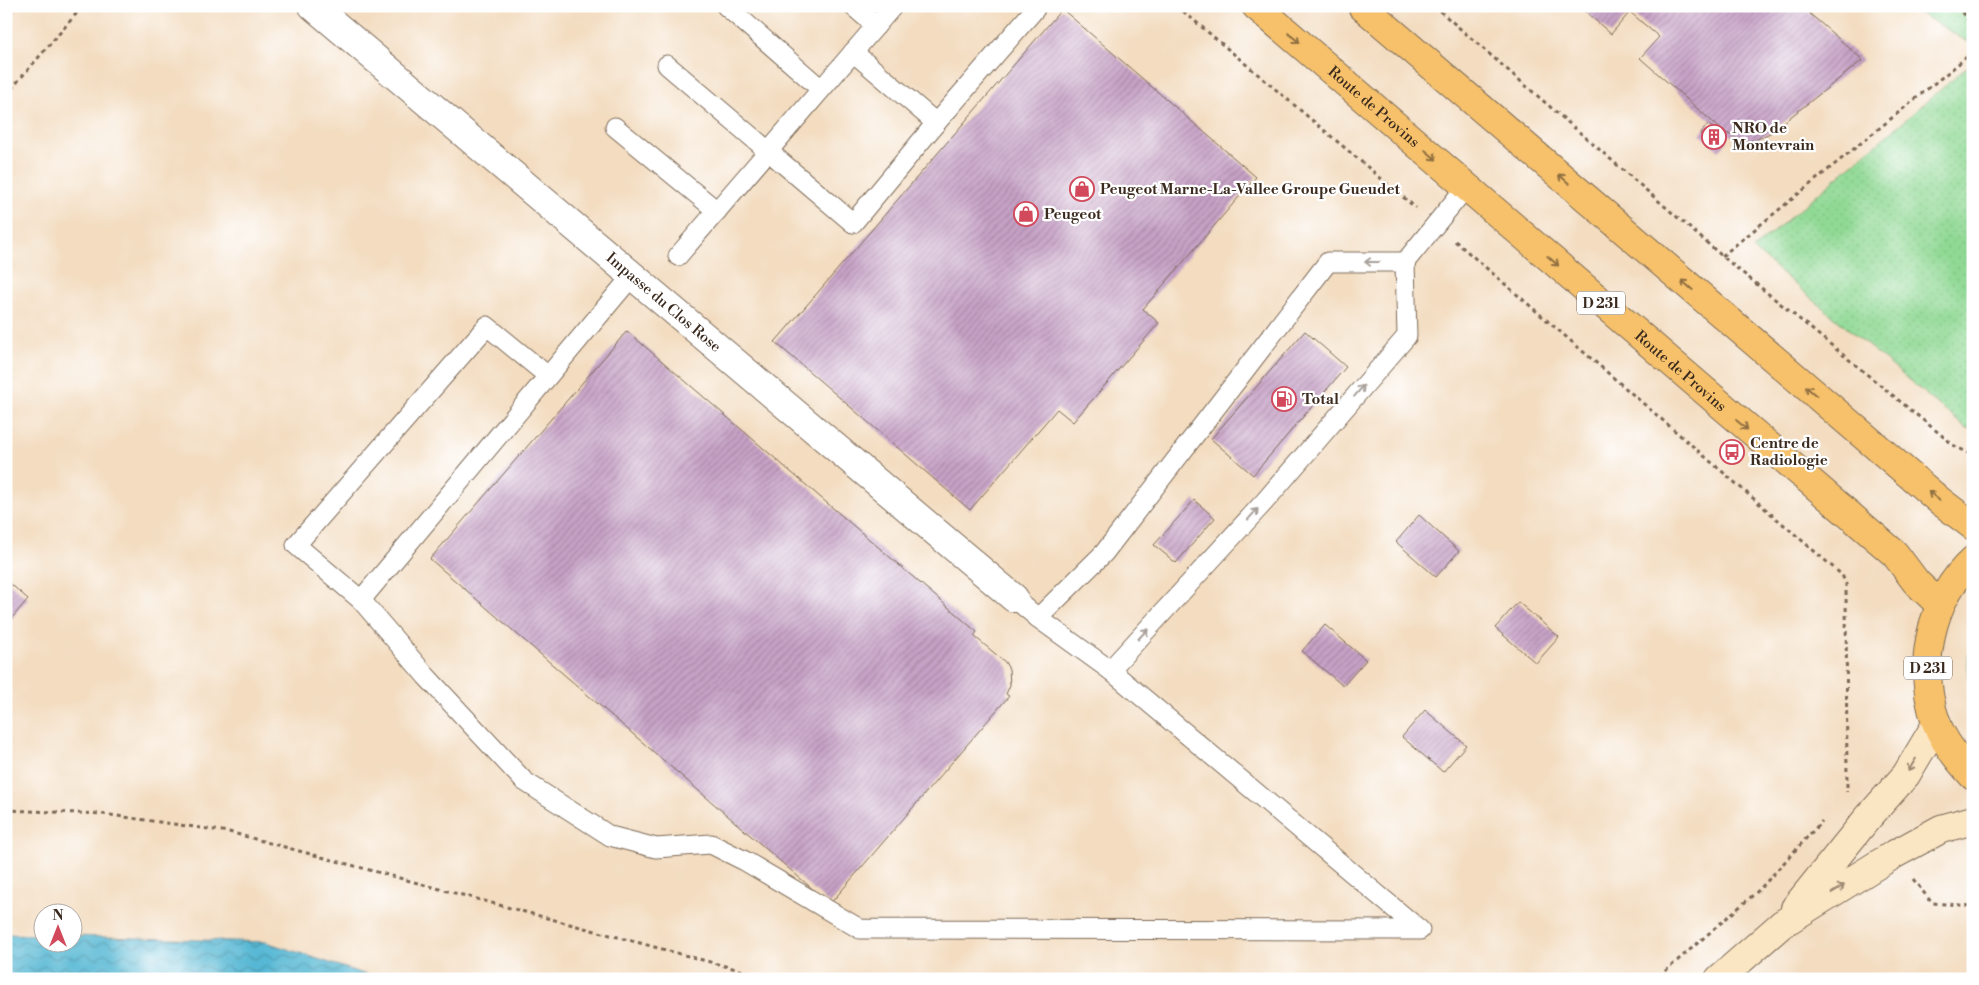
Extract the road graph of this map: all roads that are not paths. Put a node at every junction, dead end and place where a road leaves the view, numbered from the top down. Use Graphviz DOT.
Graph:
graph roads {
  1 [pos="312,6"];
  2 [pos="726,6"];
  3 [pos="853,6"];
  4 [pos="893,6"];
  5 [pos="1256,6"];
  6 [pos="1362,6"];
  7 [pos="1035,9"];
  8 [pos="876,26"];
  9 [pos="853,52"];
  10 [pos="667,66"];
  11 [pos="821,89"];
  12 [pos="936,123"];
  13 [pos="615,127"];
  14 [pos="768,152"];
  15 [pos="1468,186"];
  16 [pos="717,211"];
  17 [pos="678,256"];
  18 [pos="1405,262"];
  19 [pos="632,276"];
  20 [pos="548,376"];
  21 [pos="1973,526"];
  22 [pos="1973,560"];
  23 [pos="1014,598"];
  24 [pos="362,600"];
  25 [pos="1940,605"];
  26 [pos="1038,618"];
  27 [pos="1110,670"];
  28 [pos="1937,723"];
  29 [pos="1973,776"];
  30 [pos="1973,820"];
  31 [pos="1782,924"];
  32 [pos="1719,979"];
  1 -- 19 [label="street, Impasse du Clos Rose"];
  2 -- 11 [label="lane"];
  3 -- 8 [label="lane"];
  4 -- 8 [label="lane"];
  5 -- 15 [label="main road, Route de Provins / D 231, one-way"];
  21 -- 6 [label="main road, one-way"];
  7 -- 12 [label="lane"];
  8 -- 9 [label="lane"];
  9 -- 11 [label="lane"];
  9 -- 12 [label="lane"];
  10 -- 14 [label="lane"];
  11 -- 14 [label="lane"];
  12 -- 14 [label="lane"];
  13 -- 16 [label="lane"];
  14 -- 16 [label="lane"];
  15 -- 18 [label="lane"];
  15 -- 25 [label="main road, Route de Provins / D 231, one-way"];
  16 -- 17 [label="lane"];
  18 -- 26 [label="lane, one-way"];
  27 -- 18 [label="lane, one-way"];
  19 -- 20 [label="lane"];
  19 -- 23 [label="street, Impasse du Clos Rose"];
  20 -- 24 [label="lane"];
  20 -- 24 [label="lane"];
  22 -- 25 [label="main road, D 231"];
  23 -- 26 [label="lane"];
  24 -- 27 [label="lane"];
  25 -- 28 [label="main road, D 231"];
  26 -- 27 [label="lane"];
  28 -- 29 [label="main road, D 231"];
  28 -- 31 [label="main road, one-way"];
  31 -- 30 [label="main road, one-way"];
  31 -- 32 [label="main road"];
}
